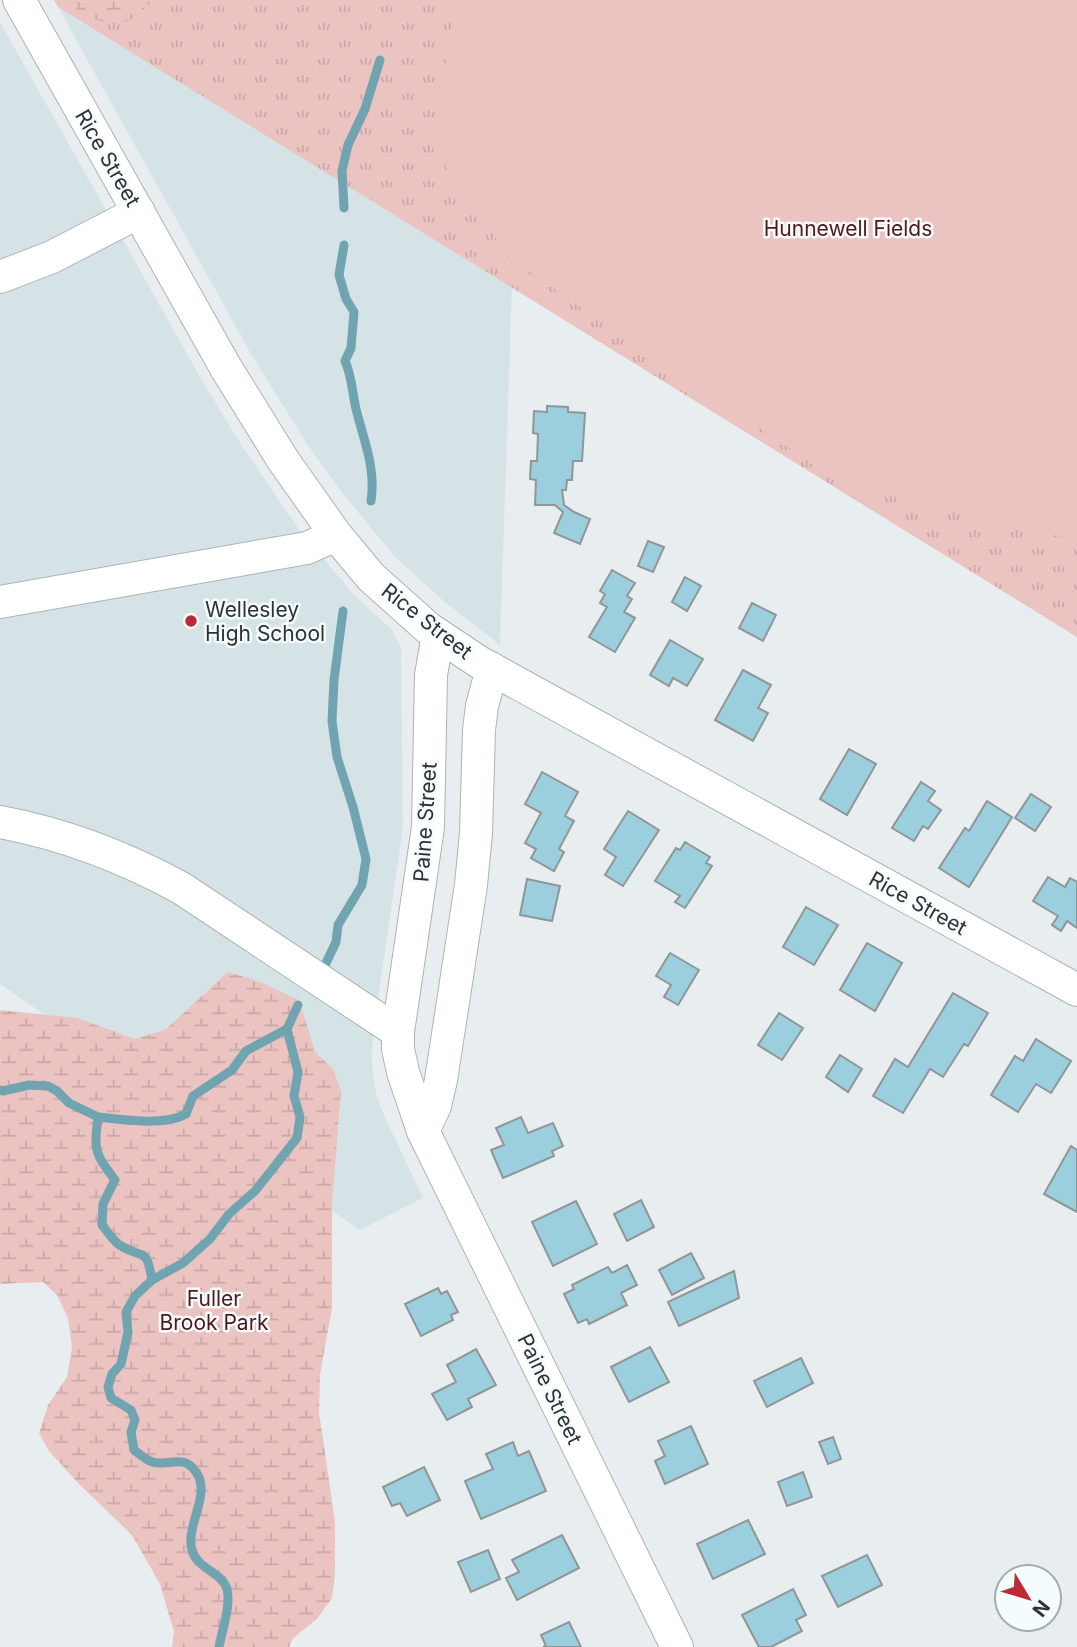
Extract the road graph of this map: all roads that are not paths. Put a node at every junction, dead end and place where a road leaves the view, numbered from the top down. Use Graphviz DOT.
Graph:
graph roads {
  1 [pos="19,0"];
  2 [pos="139,212"];
  3 [pos="0,277"];
  4 [pos="336,535"];
  5 [pos="0,601"];
  6 [pos="438,635"];
  7 [pos="492,669"];
  8 [pos="0,822"];
  9 [pos="1077,990"];
  10 [pos="398,1032"];
  11 [pos="423,1131"];
  12 [pos="677,1647"];
  1 -- 2 [label="street, Rice Street"];
  2 -- 3 [label="street"];
  2 -- 4 [label="street, Rice Street"];
  4 -- 5 [label="street"];
  4 -- 6 [label="street, Rice Street"];
  6 -- 7 [label="street, Rice Street"];
  6 -- 10 [label="street, Paine Street"];
  7 -- 9 [label="street, Rice Street"];
  7 -- 11 [label="street"];
  8 -- 10 [label="street"];
  10 -- 11 [label="street, Paine Street"];
  11 -- 12 [label="street, Paine Street"];
}
